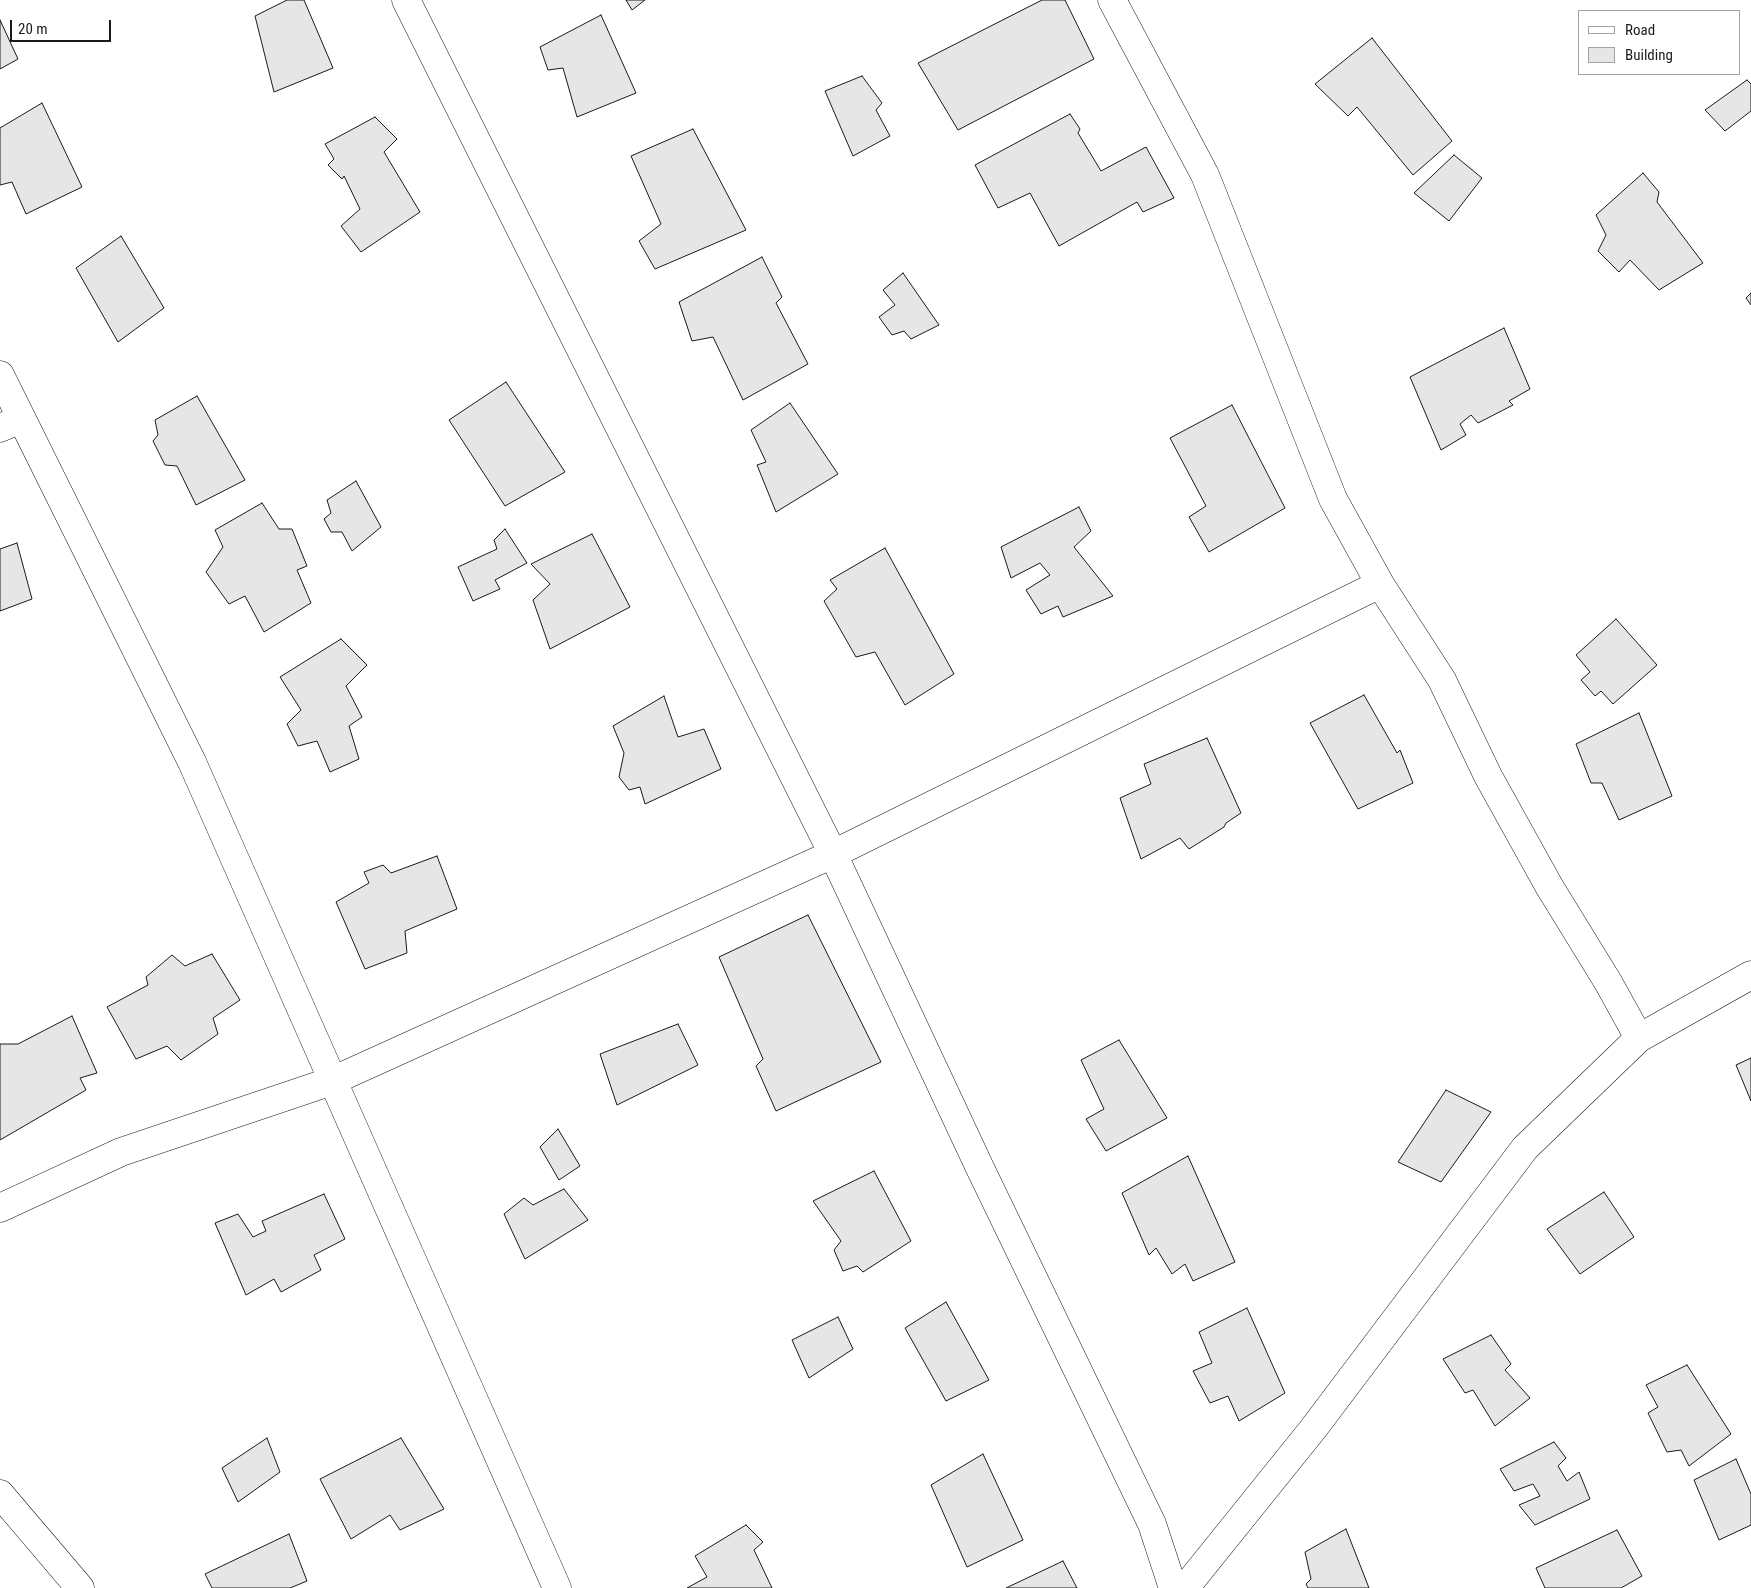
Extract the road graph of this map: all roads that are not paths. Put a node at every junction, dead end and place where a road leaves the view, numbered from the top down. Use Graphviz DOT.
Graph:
graph roads {
  1 [pos="406,0"];
  2 [pos="1112,0"];
  3 [pos="0,374"];
  4 [pos="11,423"];
  5 [pos="1380,584"];
  6 [pos="833,854"];
  7 [pos="1751,975"];
  8 [pos="1639,1038"];
  9 [pos="332,1081"];
  10 [pos="0,1208"];
  11 [pos="0,1494"];
  12 [pos="548,1585"];
  13 [pos="80,1588"];
  14 [pos="1173,1588"];
  15 [pos="1185,1588"];
  1 -- 6 [label="street"];
  2 -- 5 [label="street"];
  3 -- 4 [label="street"];
  4 -- 9 [label="street"];
  5 -- 6 [label="street"];
  5 -- 8 [label="street"];
  6 -- 9 [label="street"];
  6 -- 14 [label="street"];
  7 -- 8 [label="street"];
  8 -- 15 [label="street"];
  9 -- 10 [label="street"];
  9 -- 12 [label="street"];
  11 -- 13 [label="street"];
}
